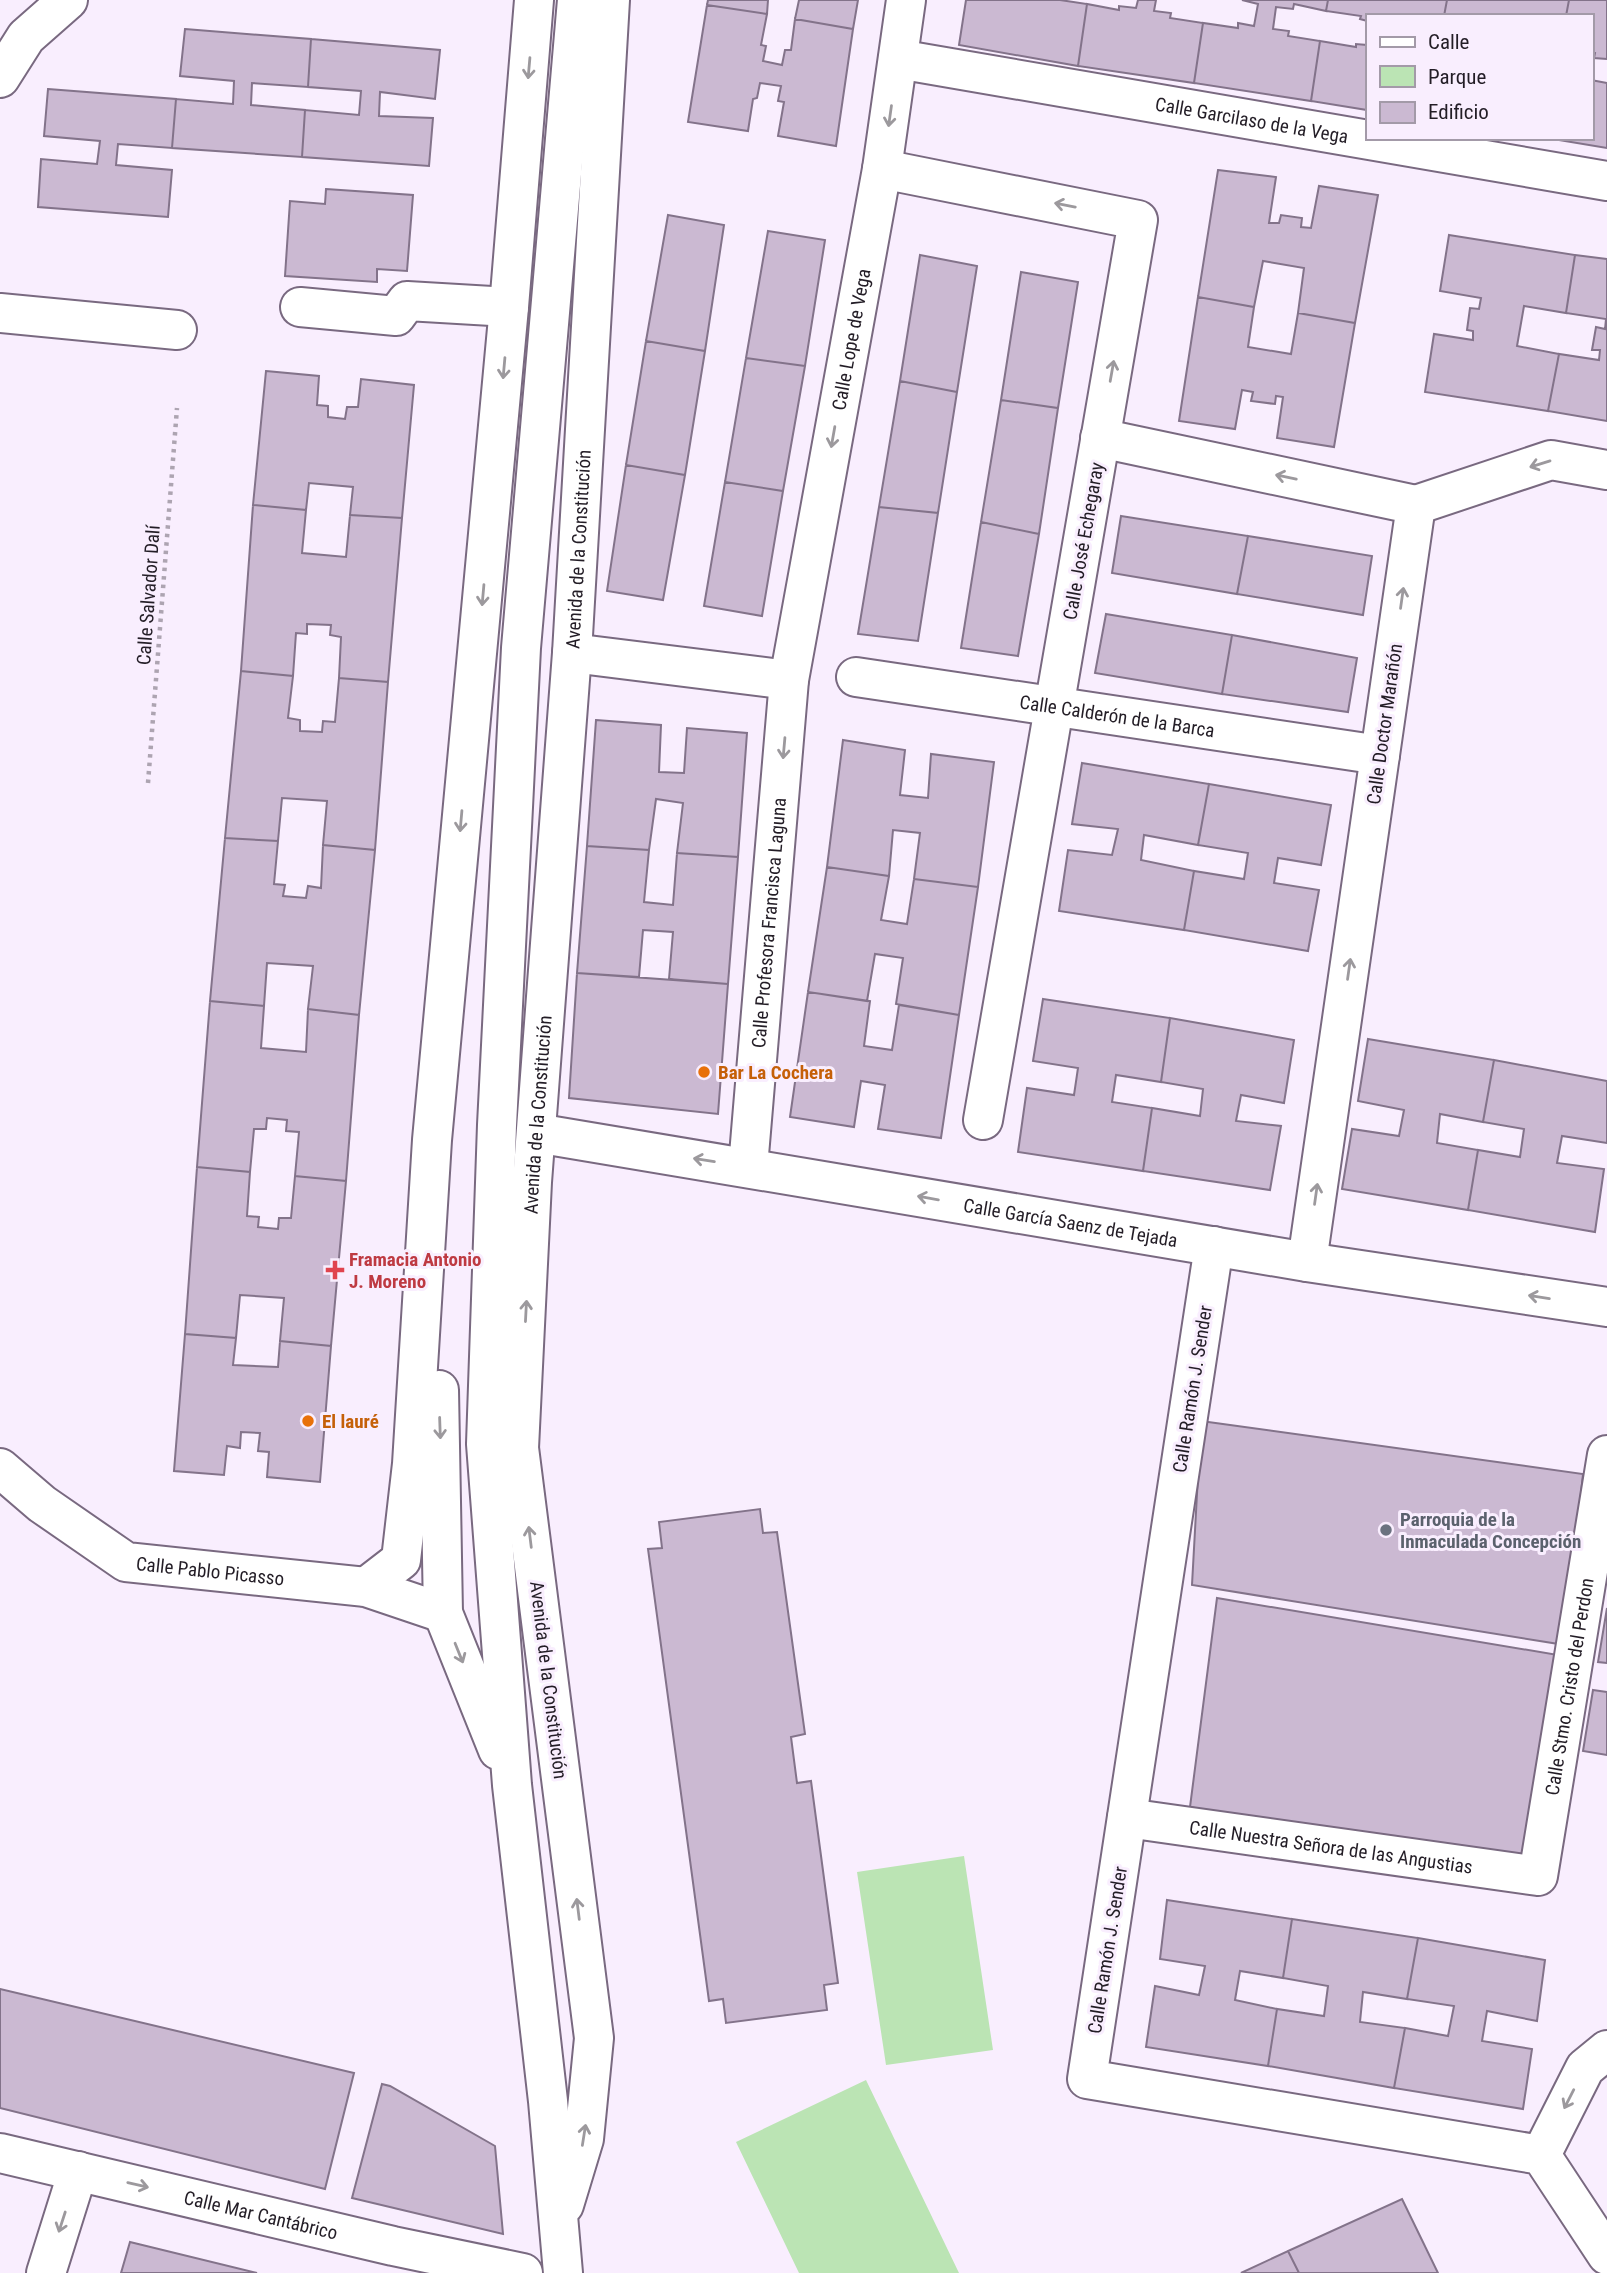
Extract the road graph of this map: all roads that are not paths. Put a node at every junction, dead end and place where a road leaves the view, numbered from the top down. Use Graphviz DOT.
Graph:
graph roads {
  1 [pos="68,0"];
  2 [pos="534,0"];
  3 [pos="577,0"];
  4 [pos="610,0"];
  5 [pos="906,0"];
  6 [pos="898,59"];
  7 [pos="0,78"];
  8 [pos="1366,140"];
  9 [pos="1369,140"];
  10 [pos="882,169"];
  11 [pos="1607,181"];
  12 [pos="300,307"];
  13 [pos="509,307"];
  14 [pos="0,313"];
  15 [pos="177,330"];
  16 [pos="1100,438"];
  17 [pos="1607,470"];
  18 [pos="1416,505"];
  19 [pos="572,653"];
  20 [pos="856,677"];
  21 [pos="789,680"];
  22 [pos="1054,707"];
  23 [pos="1380,755"];
  24 [pos="983,1120"];
  25 [pos="536,1133"];
  26 [pos="432,1140"];
  27 [pos="748,1167"];
  28 [pos="1214,1246"];
  29 [pos="1307,1262"];
  30 [pos="1607,1307"];
  31 [pos="1607,1455"];
  32 [pos="0,1468"];
  33 [pos="1600,1543"];
  34 [pos="366,1587"];
  35 [pos="443,1613"];
  36 [pos="513,1785"];
  37 [pos="1126,1818"];
  38 [pos="1538,1876"];
  39 [pos="1607,2050"];
  40 [pos="0,2153"];
  41 [pos="1541,2155"];
  42 [pos="78,2171"];
  43 [pos="559,2224"];
  44 [pos="1607,2255"];
  45 [pos="392,2260"];
  46 [pos="46,2273"];
  47 [pos="523,2273"];
  48 [pos="563,2273"];
  1 -- 7 [label="street"];
  2 -- 13 [label="street, Avenida de la Constitución, one-way"];
  3 -- 36 [label="street, Avenida de la Constitución"];
  4 -- 19 [label="street, Avenida de la Constitución"];
  5 -- 6 [label="street, Calle Lope de Vega"];
  6 -- 8 [label="street, Calle Garcilaso de la Vega"];
  6 -- 10 [label="street, Calle Lope de Vega, one-way"];
  9 -- 11 [label="street, Calle Garcilaso de la Vega"];
  16 -- 10 [label="street, Calle José Echegaray, one-way"];
  10 -- 21 [label="street, Calle Lope de Vega, one-way"];
  12 -- 13 [label="street"];
  13 -- 26 [label="street, Avenida de la Constitución, one-way"];
  14 -- 15 [label="street"];
  18 -- 16 [label="street, one-way"];
  16 -- 22 [label="street, Calle José Echegaray"];
  17 -- 18 [label="street, one-way"];
  23 -- 18 [label="street, Calle Doctor Marañón, one-way"];
  19 -- 21 [label="street"];
  19 -- 25 [label="street, Avenida de la Constitución"];
  20 -- 22 [label="street, Calle Calderón de la Barca"];
  21 -- 27 [label="street, Calle Profesora Francisca Laguna, one-way"];
  22 -- 23 [label="street, Calle Calderón de la Barca"];
  22 -- 24 [label="street, Calle José Echegaray"];
  29 -- 23 [label="street, Calle Doctor Marañón, one-way"];
  27 -- 25 [label="street, Calle García Saenz de Tejada, one-way"];
  43 -- 25 [label="street, Avenida de la Constitución, one-way"];
  26 -- 34 [label="street, Avenida de la Constitución"];
  26 -- 35 [label="street, Avenida de la Constitución, one-way"];
  28 -- 27 [label="street, Calle García Saenz de Tejada, one-way"];
  28 -- 29 [label="street, Calle García Saenz de Tejada"];
  28 -- 37 [label="street, Calle Ramón J. Sender"];
  30 -- 29 [label="street, Calle García Saenz de Tejada, one-way"];
  31 -- 33 [label="street, Calle Stmo. Cristo del Perdon"];
  32 -- 34 [label="street, Calle Pablo Picasso"];
  33 -- 38 [label="street, Calle Stmo. Cristo del Perdon"];
  34 -- 35 [label="street, Calle Pablo Picasso"];
  35 -- 36 [label="street, Avenida de la Constitución, one-way"];
  36 -- 43 [label="street, Avenida de la Constitución"];
  37 -- 38 [label="street, Calle Nuestra Señora de las Angustias"];
  37 -- 41 [label="street, Calle Ramón J. Sender"];
  39 -- 41 [label="street, one-way"];
  40 -- 42 [label="street, Calle Mar Cantábrico"];
  41 -- 44 [label="street"];
  42 -- 45 [label="street, Calle Mar Cantábrico, one-way"];
  42 -- 46 [label="street, one-way"];
  43 -- 48 [label="street, Avenida de la Constitución"];
  45 -- 47 [label="street, Calle Mar Cantábrico"];
}
